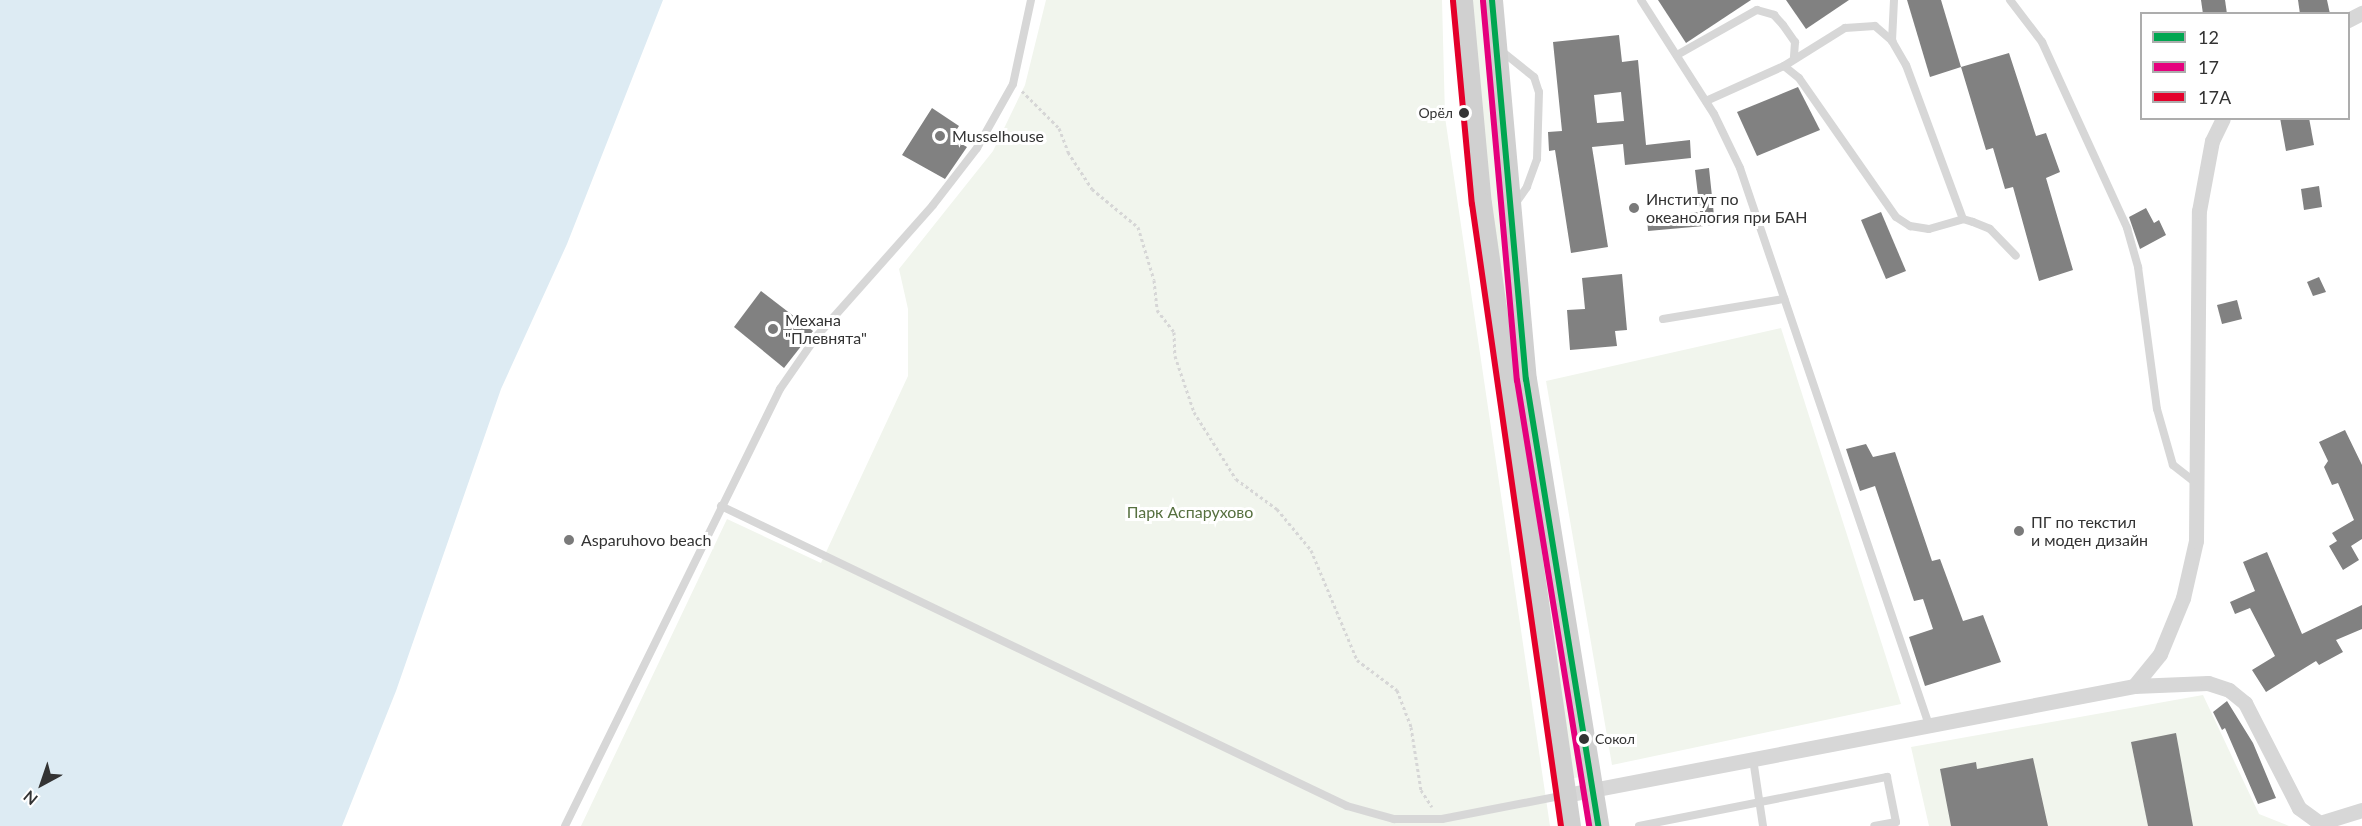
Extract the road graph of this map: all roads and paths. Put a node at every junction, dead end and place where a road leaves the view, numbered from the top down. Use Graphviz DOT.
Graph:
graph roads {
  1 [pos="1031,0"];
  2 [pos="1462,0"];
  3 [pos="1492,0"];
  4 [pos="1641,0"];
  5 [pos="1894,0"];
  6 [pos="2010,0"];
  7 [pos="1892,40"];
  8 [pos="1495,48"];
  9 [pos="1677,55"];
  10 [pos="1794,58"];
  11 [pos="1784,66"];
  12 [pos="1013,84"];
  13 [pos="1706,101"];
  14 [pos="2222,120"];
  15 [pos="1512,209"];
  16 [pos="1963,219"];
  17 [pos="2016,255"];
  18 [pos="1784,299"];
  19 [pos="1663,319"];
  20 [pos="2199,485"];
  21 [pos="721,506"];
  22 [pos="2134,686"];
  23 [pos="1929,725"];
  24 [pos="1753,759"];
  25 [pos="1593,789"];
  26 [pos="1566,795"];
  27 [pos="1760,801"];
  28 [pos="2362,810"];
  29 [pos="1425,811"];
  30 [pos="1896,824"];
  31 [pos="565,826"];
  32 [pos="1570,826"];
  33 [pos="1599,826"];
  34 [pos="1639,826"];
  35 [pos="1763,826"];
  36 [pos="1874,826"];
  1 -- 12 [label="lane"];
  2 -- 26 [label="main road"];
  3 -- 8 [label="main road"];
  4 -- 9 [label="lane"];
  5 -- 7 [label="lane"];
  6 -- 20 [label="lane"];
  7 -- 10 [label="lane"];
  7 -- 16 [label="lane"];
  8 -- 15 [label="main road"];
  8 -- 15 [label="lane"];
  9 -- 10 [label="lane"];
  9 -- 13 [label="lane"];
  10 -- 11 [label="lane"];
  11 -- 13 [label="lane"];
  11 -- 16 [label="lane"];
  12 -- 21 [label="lane"];
  12 -- 29 [label="path"];
  13 -- 18 [label="lane"];
  14 -- 20 [label="street"];
  15 -- 25 [label="main road"];
  16 -- 17 [label="lane"];
  18 -- 19 [label="lane"];
  18 -- 23 [label="lane"];
  20 -- 22 [label="street"];
  21 -- 26 [label="lane"];
  21 -- 31 [label="lane"];
  22 -- 23 [label="street"];
  22 -- 28 [label="street"];
  23 -- 24 [label="street"];
  24 -- 25 [label="street"];
  24 -- 27 [label="lane"];
  25 -- 26 [label="street"];
  25 -- 33 [label="main road"];
  26 -- 32 [label="main road"];
  27 -- 30 [label="lane"];
  27 -- 34 [label="lane"];
  27 -- 35 [label="lane"];
  30 -- 36 [label="lane"];
}
